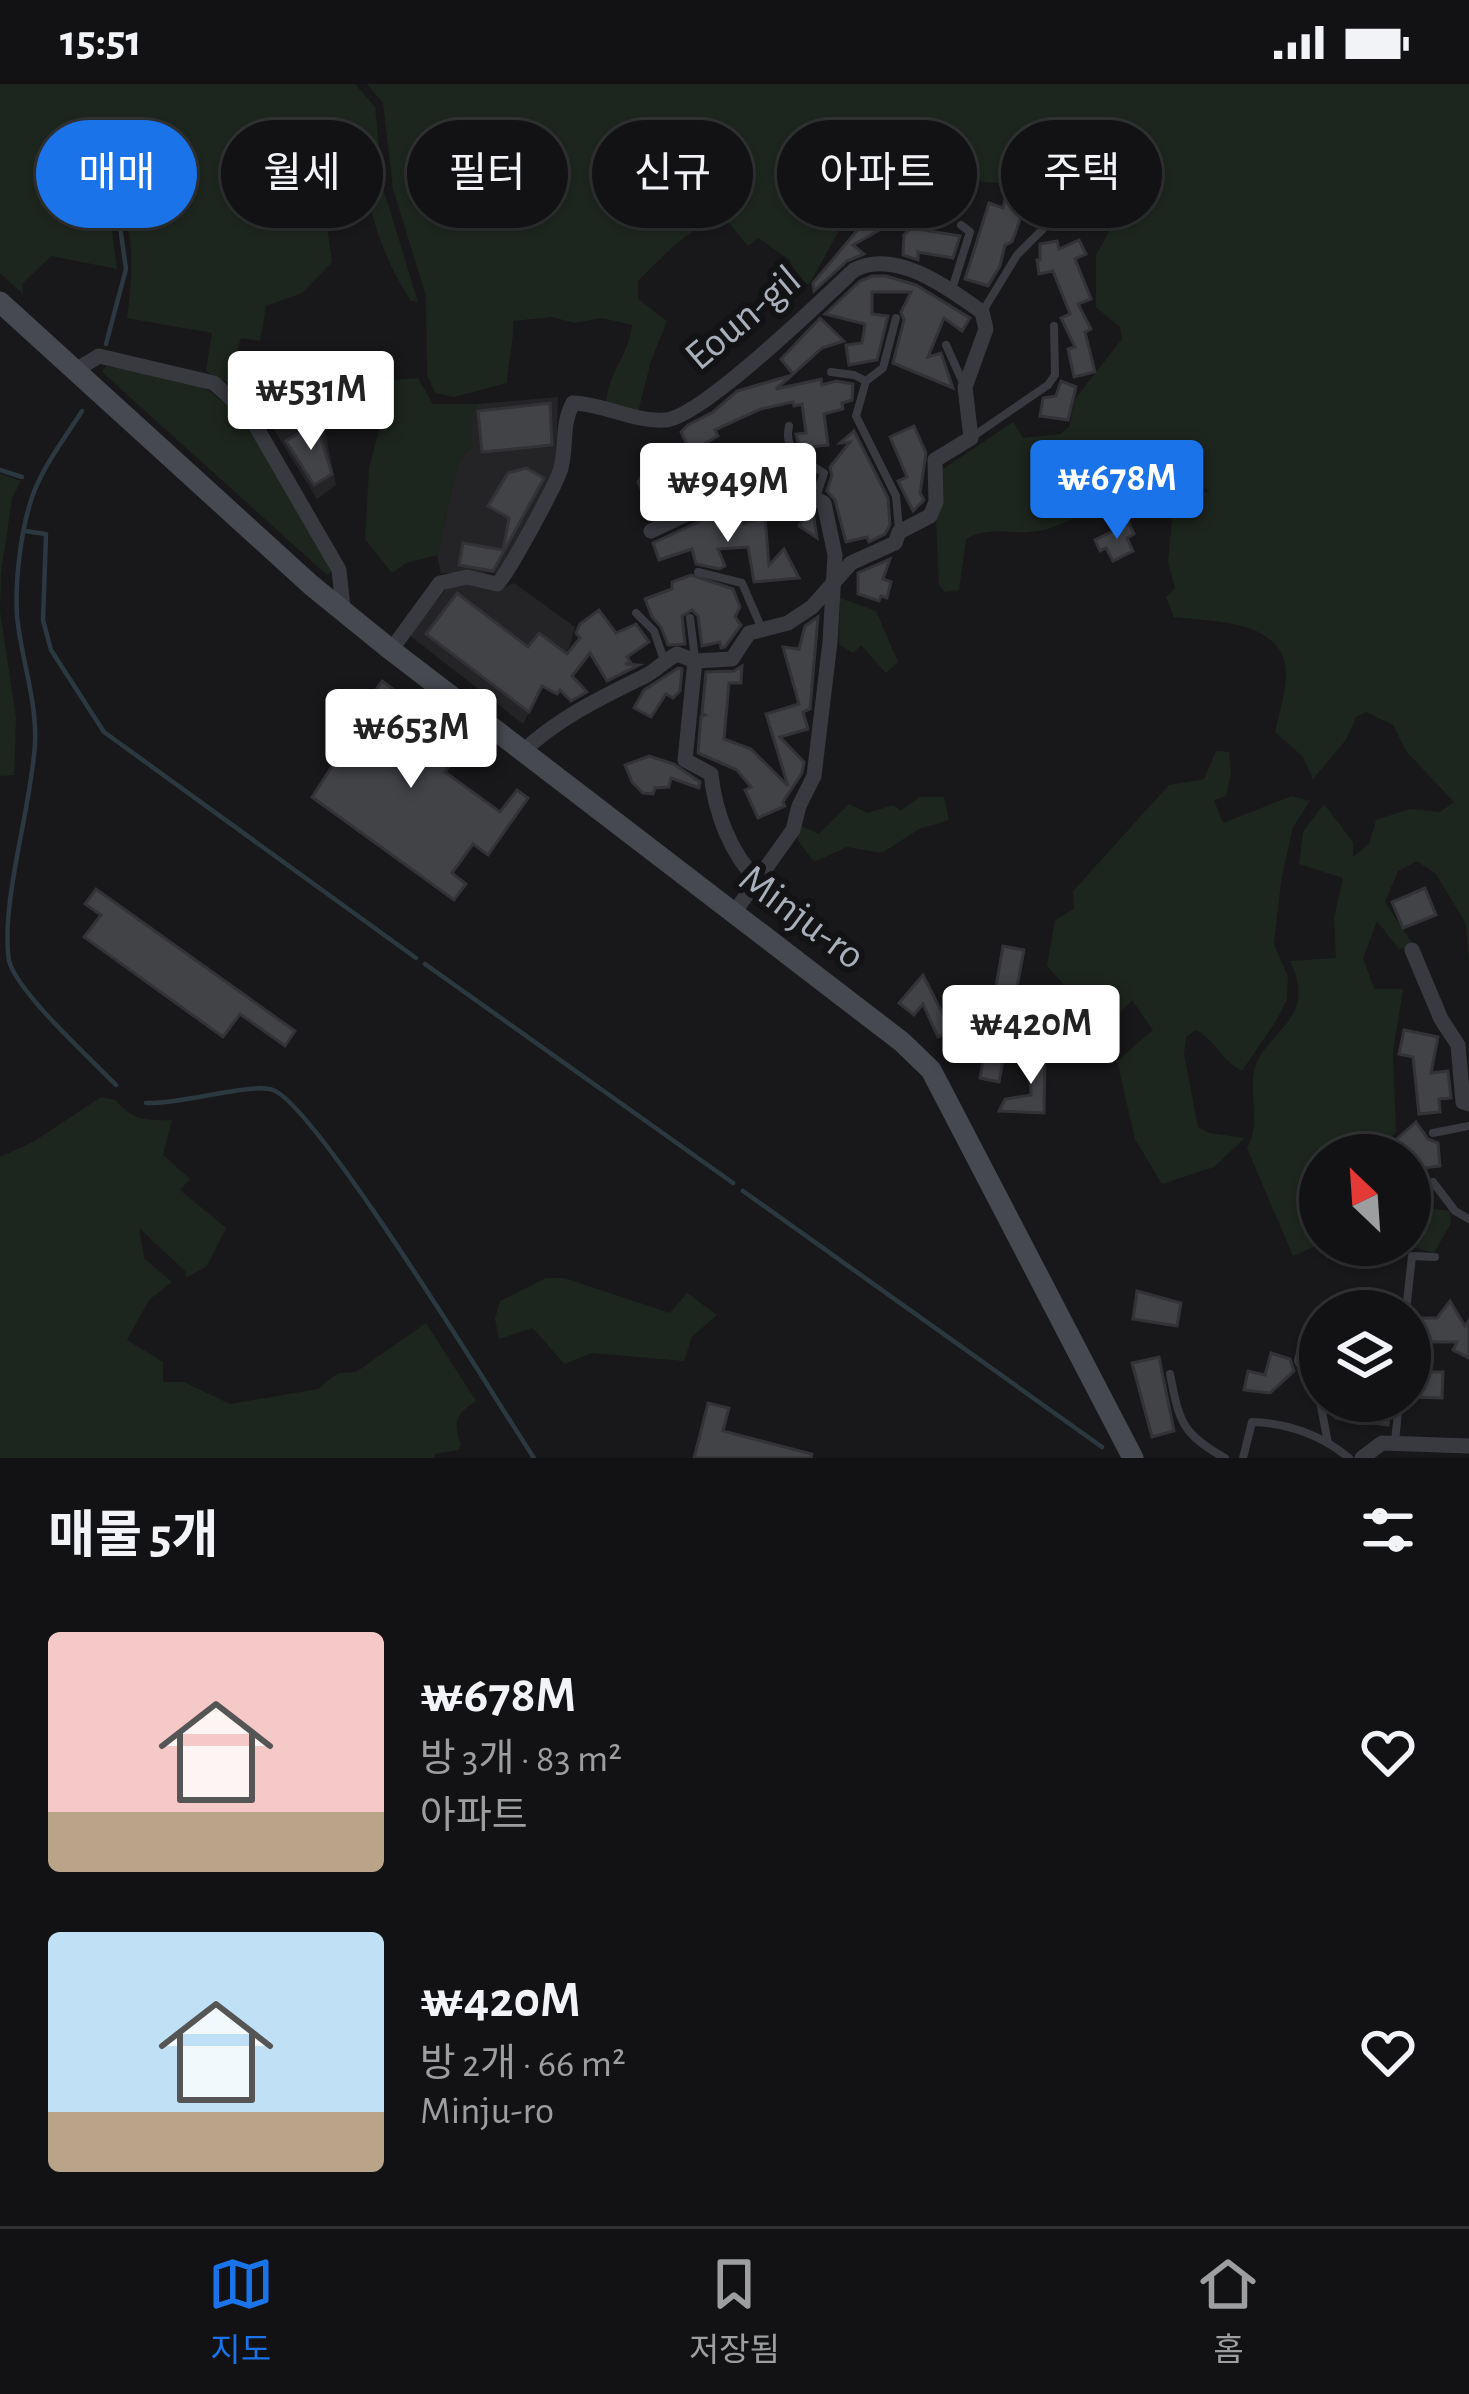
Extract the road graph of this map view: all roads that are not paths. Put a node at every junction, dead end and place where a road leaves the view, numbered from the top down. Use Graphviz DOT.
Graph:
graph roads {
  1 [pos="965,228"];
  2 [pos="1044,228"];
  3 [pos="952,290"];
  4 [pos="0,302"];
  5 [pos="982,312"];
  6 [pos="896,318"];
  7 [pos="1054,326"];
  8 [pos="946,345"];
  9 [pos="76,370"];
  10 [pos="830,372"];
  11 [pos="866,382"];
  12 [pos="965,386"];
  13 [pos="789,426"];
  14 [pos="971,438"];
  15 [pos="731,450"];
  16 [pos="767,476"];
  17 [pos="816,497"];
  18 [pos="650,531"];
  19 [pos="899,532"];
  20 [pos="698,572"];
  21 [pos="834,580"];
  22 [pos="343,608"];
  23 [pos="636,613"];
  24 [pos="690,618"];
  25 [pos="761,628"];
  26 [pos="391,650"];
  27 [pos="664,660"];
  28 [pos="695,661"];
  29 [pos="521,753"];
  30 [pos="758,880"];
  31 [pos="733,914"];
  32 [pos="1412,950"];
  33 [pos="1469,1104"];
  34 [pos="1469,1126"];
  35 [pos="1433,1132"];
  36 [pos="1433,1182"];
  37 [pos="1469,1219"];
  38 [pos="1435,1256"];
  39 [pos="1408,1290"];
  40 [pos="1170,1374"];
  41 [pos="1324,1422"];
  42 [pos="1397,1422"];
  43 [pos="1328,1443"];
  44 [pos="1394,1443"];
  45 [pos="1469,1447"];
  46 [pos="1133,1458"];
  47 [pos="1225,1458"];
  48 [pos="1243,1458"];
  49 [pos="1349,1458"];
  50 [pos="1363,1458"];
  1 -- 3 [label="lane"];
  2 -- 5 [label="lane"];
  3 -- 5 [label="street, Eoun-gil"];
  3 -- 26 [label="street, Eoun-gil"];
  4 -- 9 [label="main road, Minju-ro"];
  5 -- 12 [label="street"];
  6 -- 11 [label="lane"];
  7 -- 14 [label="lane"];
  8 -- 12 [label="lane"];
  9 -- 22 [label="main road, Minju-ro"];
  9 -- 22 [label="street"];
  10 -- 11 [label="lane"];
  11 -- 19 [label="lane"];
  12 -- 14 [label="street"];
  13 -- 17 [label="lane"];
  14 -- 19 [label="street"];
  15 -- 16 [label="lane"];
  16 -- 17 [label="street"];
  16 -- 18 [label="street"];
  17 -- 21 [label="street"];
  19 -- 21 [label="street"];
  20 -- 25 [label="lane"];
  21 -- 25 [label="street"];
  21 -- 30 [label="street"];
  22 -- 26 [label="main road, Minju-ro"];
  23 -- 27 [label="lane"];
  24 -- 28 [label="lane"];
  25 -- 28 [label="street"];
  26 -- 29 [label="main road, Minju-ro"];
  27 -- 28 [label="street"];
  27 -- 29 [label="street"];
  28 -- 30 [label="street"];
  29 -- 31 [label="main road, Minju-ro"];
  30 -- 31 [label="street"];
  31 -- 46 [label="main road, Minju-ro"];
  32 -- 33 [label="street"];
  34 -- 35 [label="lane"];
  36 -- 37 [label="lane"];
  38 -- 39 [label="lane"];
  40 -- 47 [label="lane"];
  41 -- 43 [label="lane"];
  42 -- 44 [label="lane"];
  43 -- 48 [label="lane"];
  43 -- 49 [label="lane"];
  44 -- 45 [label="street"];
  44 -- 50 [label="street"];
}
